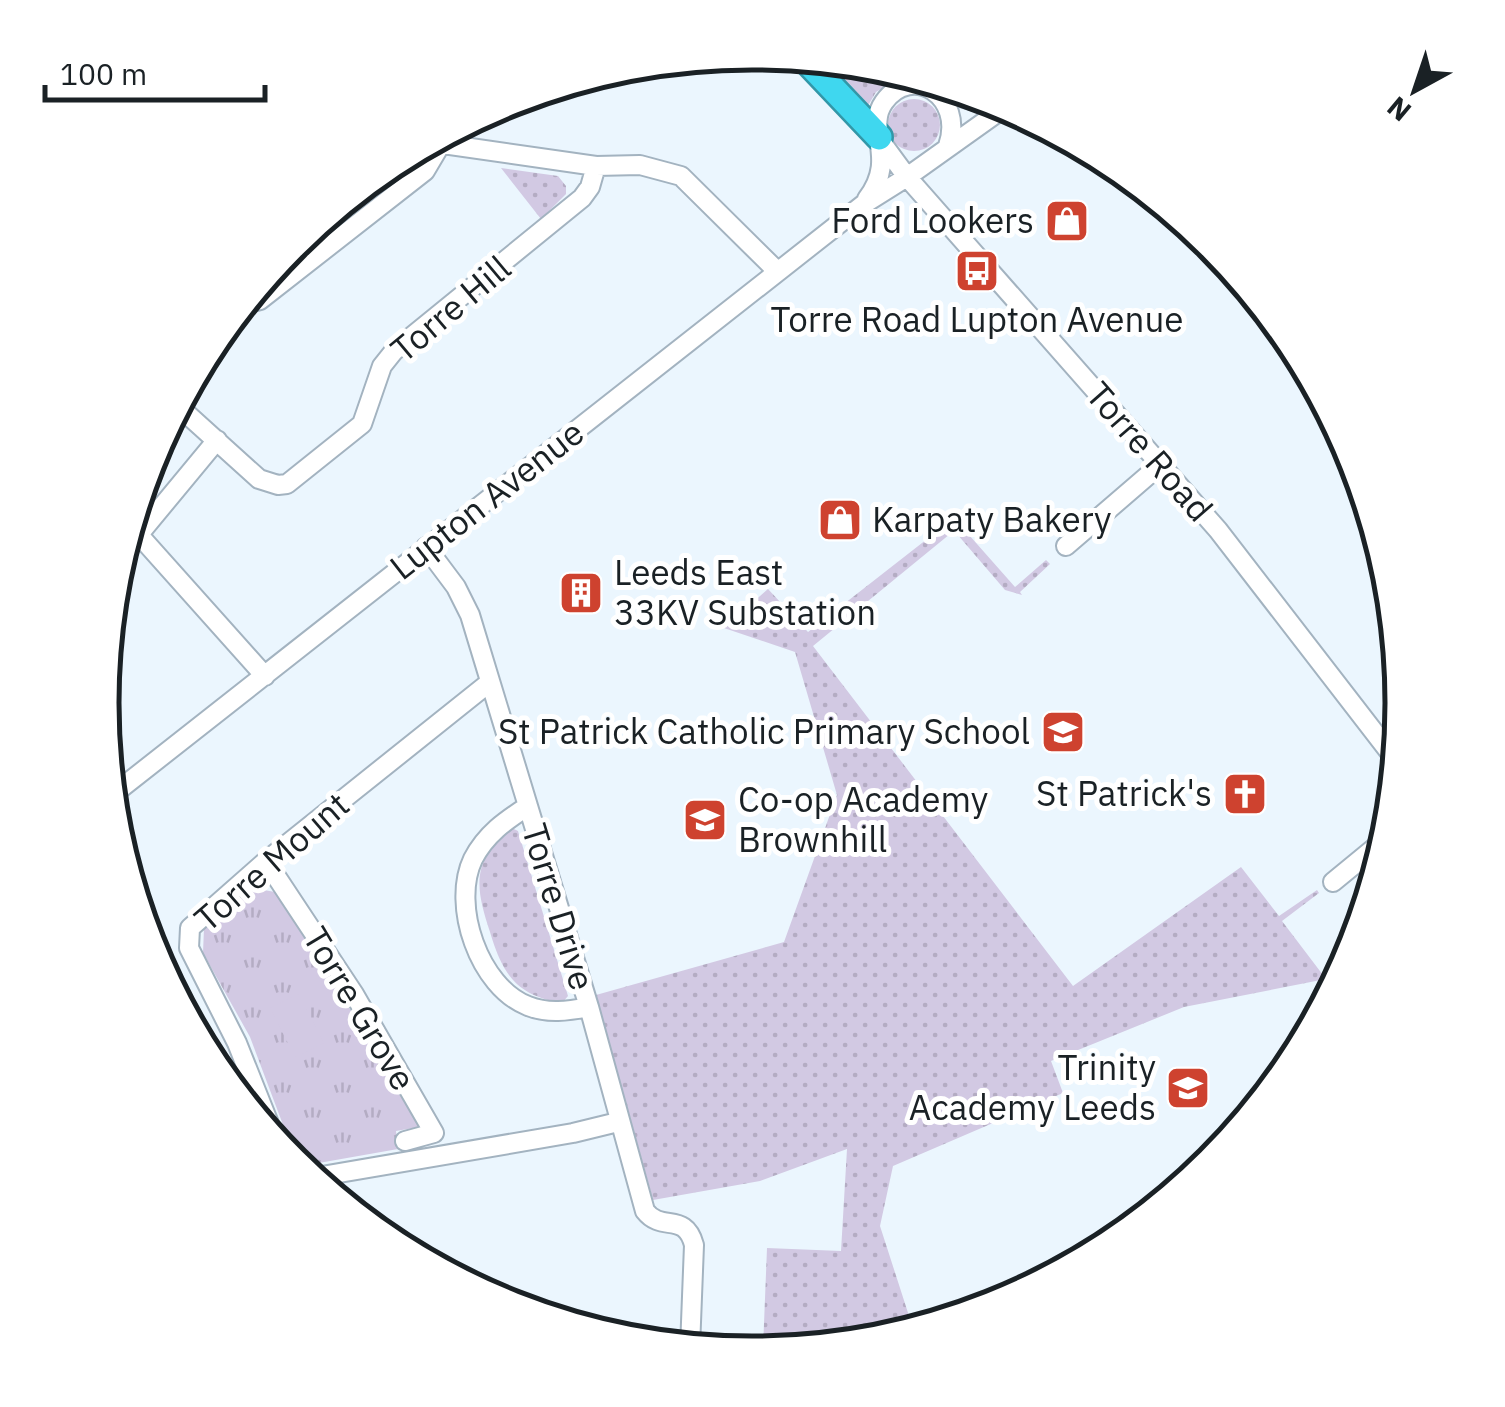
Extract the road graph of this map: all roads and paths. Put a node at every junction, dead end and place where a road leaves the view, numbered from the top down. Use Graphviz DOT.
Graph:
graph roads {
  1 [pos="818,73"];
  2 [pos="903,89"];
  3 [pos="945,101"];
  4 [pos="991,117"];
  5 [pos="883,144"];
  6 [pos="453,146"];
  7 [pos="941,152"];
  8 [pos="429,159"];
  9 [pos="596,166"];
  10 [pos="908,177"];
  11 [pos="864,204"];
  12 [pos="777,271"];
  13 [pos="273,290"];
  14 [pos="188,415"];
  15 [pos="216,440"];
  16 [pos="1160,465"];
  17 [pos="149,514"];
  18 [pos="142,537"];
  19 [pos="1066,546"];
  20 [pos="426,548"];
  21 [pos="265,676"];
  22 [pos="490,682"];
  23 [pos="1385,747"];
  24 [pos="124,786"];
  25 [pos="528,806"];
  26 [pos="1367,854"];
  27 [pos="266,861"];
  28 [pos="1333,882"];
  29 [pos="588,1007"];
  30 [pos="261,1103"];
  31 [pos="618,1122"];
  32 [pos="405,1141"];
  33 [pos="329,1175"];
  34 [pos="691,1334"];
  1 -- 5 [label="highway"];
  2 -- 5 [label="street"];
  3 -- 7 [label="street"];
  4 -- 7 [label="street, Lupton Avenue"];
  5 -- 7 [label="street"];
  5 -- 10 [label="street, Torre Road"];
  5 -- 11 [label="street"];
  6 -- 9 [label="street"];
  7 -- 10 [label="street, Lupton Avenue"];
  8 -- 13 [label="street"];
  9 -- 12 [label="street"];
  9 -- 15 [label="street, Torre Hill"];
  10 -- 11 [label="street, Lupton Avenue"];
  10 -- 16 [label="street, Torre Road"];
  11 -- 12 [label="street, Lupton Avenue"];
  12 -- 20 [label="street, Lupton Avenue"];
  14 -- 15 [label="street, Torre Hill"];
  15 -- 17 [label="street"];
  16 -- 19 [label="street"];
  16 -- 23 [label="street, Torre Road"];
  18 -- 21 [label="street"];
  20 -- 21 [label="street, Lupton Avenue"];
  20 -- 22 [label="street, Torre Drive"];
  21 -- 24 [label="street, Lupton Avenue"];
  22 -- 25 [label="street, Torre Drive"];
  22 -- 27 [label="street, Torre Mount"];
  25 -- 29 [label="street, Torre Drive"];
  25 -- 29 [label="street, Torre Drive"];
  26 -- 28 [label="street"];
  27 -- 30 [label="street, Torre Mount"];
  27 -- 32 [label="street, Torre Grove"];
  29 -- 31 [label="street, Torre Drive"];
  31 -- 33 [label="street"];
  31 -- 34 [label="street, Torre Drive"];
}
